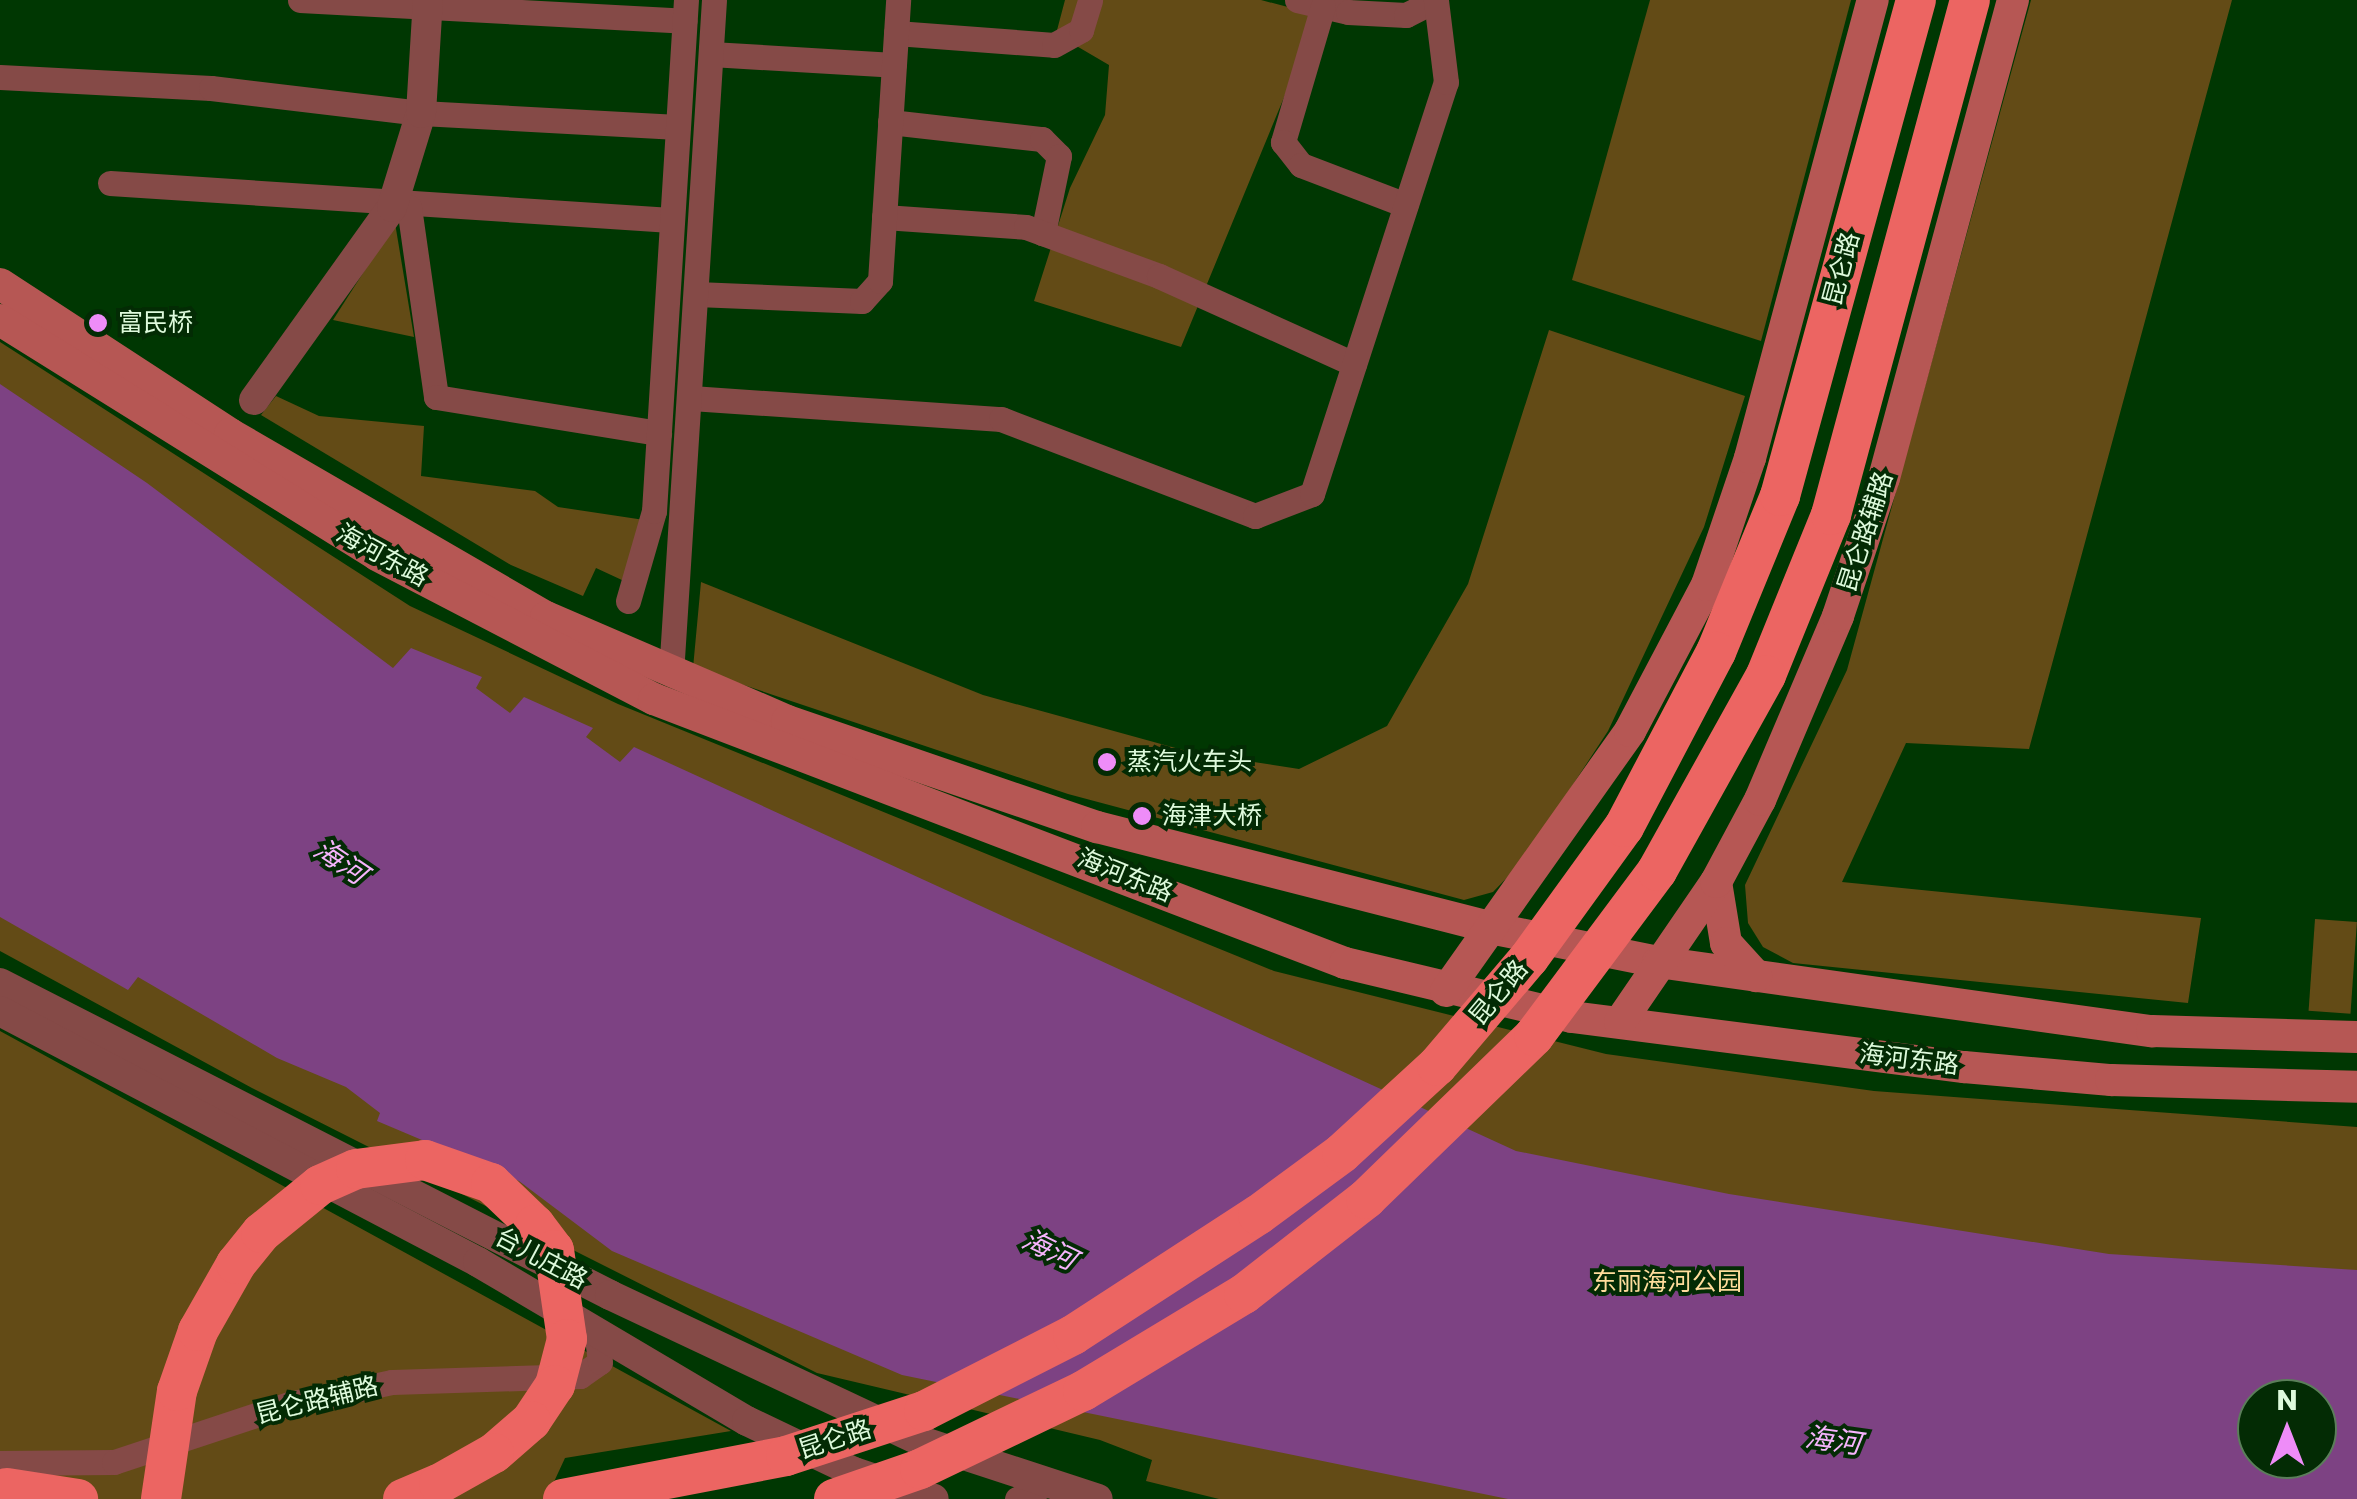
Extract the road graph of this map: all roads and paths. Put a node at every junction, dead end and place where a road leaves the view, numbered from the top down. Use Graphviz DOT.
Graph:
graph roads {
  1 [pos="300,0"];
  2 [pos="714,0"];
  3 [pos="898,0"];
  4 [pos="1090,0"];
  5 [pos="1297,0"];
  6 [pos="1436,0"];
  7 [pos="1873,0"];
  8 [pos="1916,0"];
  9 [pos="1970,0"];
  10 [pos="2013,0"];
  11 [pos="427,4"];
  12 [pos="1323,6"];
  13 [pos="685,10"];
  14 [pos="896,34"];
  15 [pos="710,54"];
  16 [pos="894,65"];
  17 [pos="0,77"];
  18 [pos="422,114"];
  19 [pos="890,122"];
  20 [pos="678,127"];
  21 [pos="110,184"];
  22 [pos="1406,205"];
  23 [pos="400,207"];
  24 [pos="884,217"];
  25 [pos="672,220"];
  26 [pos="1043,233"];
  27 [pos="0,284"];
  28 [pos="696,294"];
  29 [pos="0,320"];
  30 [pos="1354,364"];
  31 [pos="690,398"];
  32 [pos="254,400"];
  33 [pos="659,432"];
  34 [pos="628,601"];
  35 [pos="671,674"];
  36 [pos="1716,882"];
  37 [pos="1516,899"];
  38 [pos="1438,914"];
  39 [pos="1498,930"];
  40 [pos="1665,956"];
  41 [pos="1756,976"];
  42 [pos="0,983"];
  43 [pos="1446,991"];
  44 [pos="1496,1001"];
  45 [pos="0,1011"];
  46 [pos="1572,1016"];
  47 [pos="1620,1022"];
  48 [pos="2357,1038"];
  49 [pos="2357,1087"];
  50 [pos="596,1329"];
  51 [pos="0,1463"];
  52 [pos="1046,1484"];
  53 [pos="0,1487"];
  54 [pos="73,1487"];
  55 [pos="161,1499"];
  56 [pos="402,1499"];
  57 [pos="562,1499"];
  58 [pos="834,1499"];
  59 [pos="934,1499"];
  60 [pos="1017,1499"];
  61 [pos="1098,1499"];
  1 -- 11 [label="street"];
  2 -- 15 [label="street"];
  3 -- 14 [label="street"];
  4 -- 14 [label="street"];
  5 -- 12 [label="street"];
  6 -- 12 [label="street"];
  6 -- 22 [label="street"];
  7 -- 37 [label="main road"];
  8 -- 57 [label="highway, 昆仑路, bridge"];
  9 -- 58 [label="highway, 昆仑路, bridge"];
  10 -- 36 [label="main road, 昆仑路辅路"];
  11 -- 13 [label="street"];
  11 -- 18 [label="street"];
  12 -- 22 [label="street"];
  13 -- 20 [label="street"];
  14 -- 16 [label="street"];
  15 -- 16 [label="street"];
  15 -- 28 [label="street"];
  16 -- 19 [label="street"];
  17 -- 18 [label="street"];
  18 -- 20 [label="street"];
  18 -- 23 [label="street"];
  19 -- 24 [label="street"];
  19 -- 26 [label="street"];
  20 -- 25 [label="street"];
  21 -- 23 [label="street"];
  22 -- 30 [label="street"];
  23 -- 25 [label="street"];
  23 -- 32 [label="street"];
  23 -- 33 [label="street"];
  24 -- 26 [label="street"];
  24 -- 28 [label="street"];
  25 -- 33 [label="street"];
  26 -- 30 [label="street"];
  27 -- 35 [label="main road, 海河东路"];
  28 -- 31 [label="street"];
  29 -- 43 [label="main road, 海河东路"];
  30 -- 31 [label="street"];
  31 -- 35 [label="street"];
  33 -- 34 [label="street"];
  35 -- 38 [label="main road, 海河东路"];
  36 -- 40 [label="main road, 昆仑路辅路"];
  36 -- 41 [label="main road"];
  37 -- 38 [label="main road"];
  37 -- 39 [label="main road"];
  38 -- 39 [label="main road, 海河东路"];
  39 -- 40 [label="main road, 海河东路"];
  39 -- 43 [label="main road"];
  39 -- 44 [label="main road"];
  40 -- 41 [label="main road, 海河东路"];
  40 -- 46 [label="main road"];
  40 -- 47 [label="main road, 昆仑路辅路"];
  41 -- 48 [label="main road, 海河东路"];
  42 -- 52 [label="street, 台儿庄路"];
  43 -- 44 [label="main road, 海河东路"];
  44 -- 46 [label="main road, 海河东路"];
  45 -- 50 [label="street, 台儿庄路"];
  46 -- 47 [label="main road, 海河东路"];
  47 -- 49 [label="main road, 海河东路"];
  50 -- 54 [label="street, 昆仑路辅路"];
  50 -- 59 [label="street, 台儿庄路"];
  51 -- 54 [label="street, 昆仑路辅路"];
  52 -- 60 [label="street"];
  52 -- 61 [label="street, 台儿庄路"];
  53 -- 54 [label="highway, bridge"];
  55 -- 56 [label="highway, bridge"];
}
